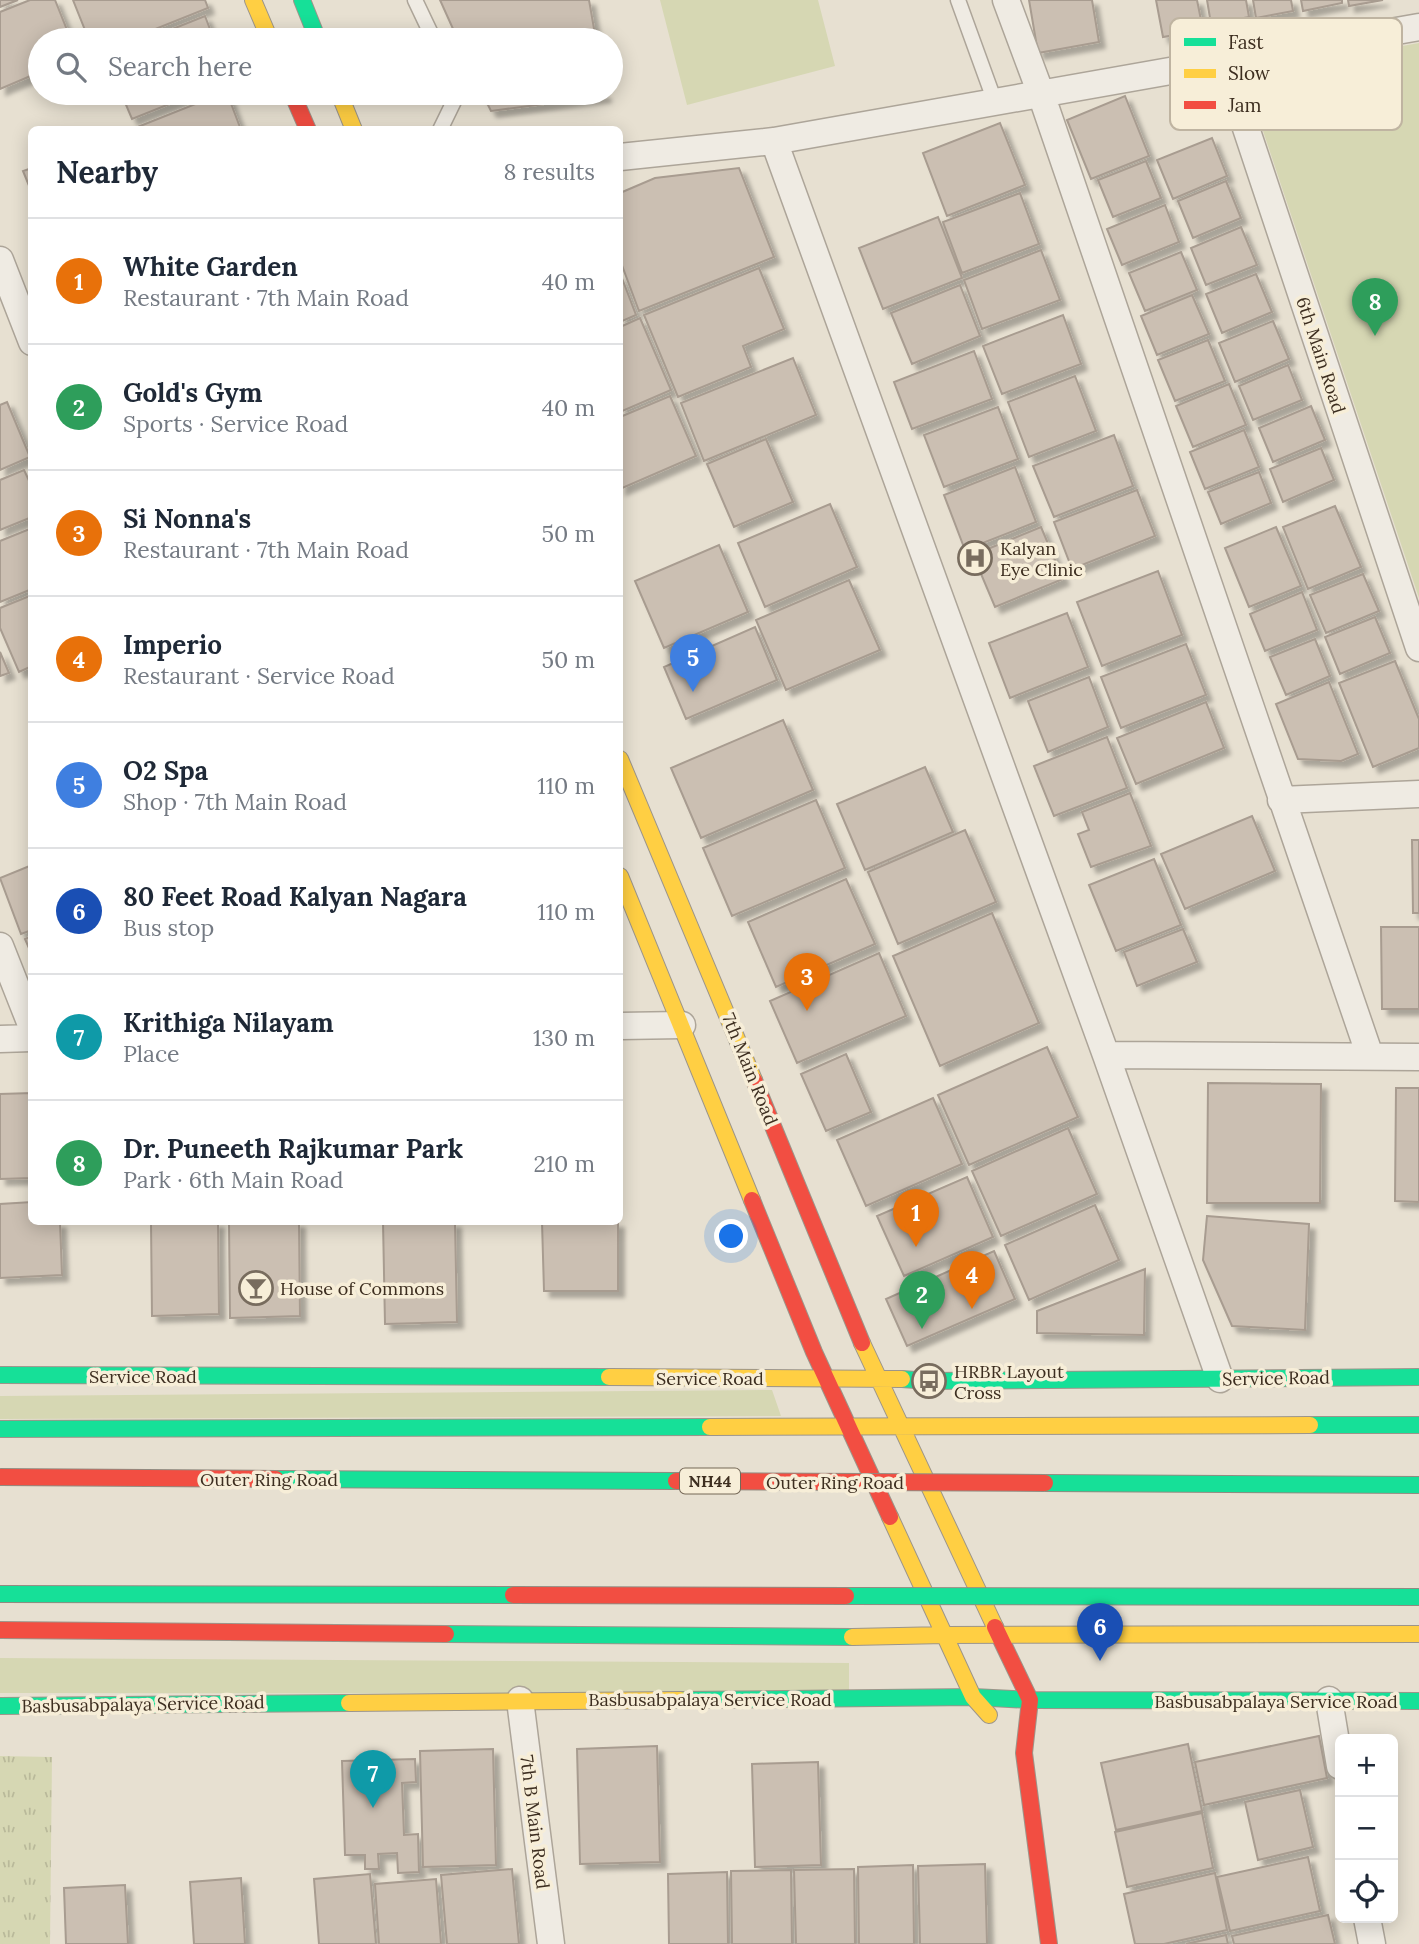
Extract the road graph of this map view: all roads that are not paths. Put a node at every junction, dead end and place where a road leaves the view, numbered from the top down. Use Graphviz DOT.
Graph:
graph roads {
  1 [pos="253,0"];
  2 [pos="302,0"];
  3 [pos="415,0"];
  4 [pos="958,0"];
  5 [pos="1006,0"];
  6 [pos="265,28"];
  7 [pos="313,28"];
  8 [pos="428,28"];
  9 [pos="1170,71"];
  10 [pos="1041,94"];
  11 [pos="995,102"];
  12 [pos="297,105"];
  13 [pos="345,105"];
  14 [pos="452,105"];
  15 [pos="306,126"];
  16 [pos="352,126"];
  17 [pos="442,126"];
  18 [pos="1247,130"];
  19 [pos="774,141"];
  20 [pos="623,158"];
  21 [pos="0,260"];
  22 [pos="28,332"];
  23 [pos="1419,648"];
  24 [pos="623,766"];
  25 [pos="1419,794"];
  26 [pos="1282,800"];
  27 [pos="623,883"];
  28 [pos="0,946"];
  29 [pos="28,1017"];
  30 [pos="681,1025"];
  31 [pos="623,1026"];
  32 [pos="28,1038"];
  33 [pos="0,1039"];
  34 [pos="1106,1055"];
  35 [pos="1370,1056"];
  36 [pos="1419,1056"];
  37 [pos="0,1375"];
  38 [pos="1419,1377"];
  39 [pos="880,1378"];
  40 [pos="1220,1378"];
  41 [pos="826,1379"];
  42 [pos="902,1425"];
  43 [pos="1419,1425"];
  44 [pos="848,1426"];
  45 [pos="0,1429"];
  46 [pos="0,1477"];
  47 [pos="1419,1485"];
  48 [pos="0,1594"];
  49 [pos="1419,1597"];
  50 [pos="0,1630"];
  51 [pos="1419,1634"];
  52 [pos="945,1635"];
  53 [pos="1000,1635"];
  54 [pos="973,1697"];
  55 [pos="520,1700"];
  56 [pos="1030,1700"];
  57 [pos="1329,1700"];
  58 [pos="1419,1701"];
  59 [pos="0,1706"];
  60 [pos="1335,1736"];
  61 [pos="1024,1753"];
  62 [pos="1368,1923"];
  63 [pos="551,1944"];
  64 [pos="1049,1944"];
  65 [pos="1372,1944"];
  1 -- 6 [label="main road"];
  2 -- 7 [label="main road"];
  3 -- 8 [label="lane"];
  4 -- 11 [label="lane"];
  5 -- 10 [label="street"];
  9 -- 10 [label="street"];
  10 -- 11 [label="street"];
  10 -- 26 [label="street"];
  11 -- 19 [label="street"];
  12 -- 15 [label="main road"];
  13 -- 16 [label="main road"];
  14 -- 17 [label="lane"];
  18 -- 23 [label="street, 6th Main Road"];
  19 -- 20 [label="street"];
  19 -- 34 [label="street"];
  21 -- 22 [label="street"];
  24 -- 39 [label="main road, 7th Main Road"];
  25 -- 26 [label="street"];
  26 -- 35 [label="street"];
  27 -- 30 [label="main road"];
  28 -- 29 [label="street"];
  30 -- 31 [label="street"];
  30 -- 41 [label="main road"];
  32 -- 33 [label="street"];
  34 -- 35 [label="street"];
  34 -- 40 [label="street"];
  35 -- 36 [label="street"];
  37 -- 41 [label="main road, Service Road"];
  38 -- 40 [label="main road, Service Road"];
  39 -- 40 [label="main road, Service Road"];
  39 -- 41 [label="main road, Service Road"];
  39 -- 42 [label="main road, 7th Main Road"];
  41 -- 44 [label="main road"];
  42 -- 43 [label="main road"];
  42 -- 44 [label="main road"];
  42 -- 53 [label="main road, 7th Main Road"];
  44 -- 45 [label="main road"];
  44 -- 52 [label="main road"];
  46 -- 47 [label="main road, Outer Ring Road / NH44, bridge"];
  48 -- 49 [label="main road, bridge"];
  50 -- 52 [label="main road"];
  51 -- 53 [label="main road"];
  52 -- 53 [label="main road"];
  52 -- 54 [label="main road"];
  53 -- 56 [label="main road, 7th Main Road"];
  54 -- 55 [label="main road, Basbusabpalaya Service Road"];
  54 -- 56 [label="main road, Basbusabpalaya Service Road"];
  54 -- 61 [label="main road"];
  55 -- 59 [label="main road, Basbusabpalaya Service Road"];
  55 -- 63 [label="street, 7th B Main Road"];
  56 -- 57 [label="main road, Basbusabpalaya Service Road"];
  56 -- 61 [label="main road"];
  57 -- 58 [label="main road, Basbusabpalaya Service Road"];
  57 -- 60 [label="street"];
  61 -- 64 [label="main road"];
  62 -- 65 [label="street"];
}
